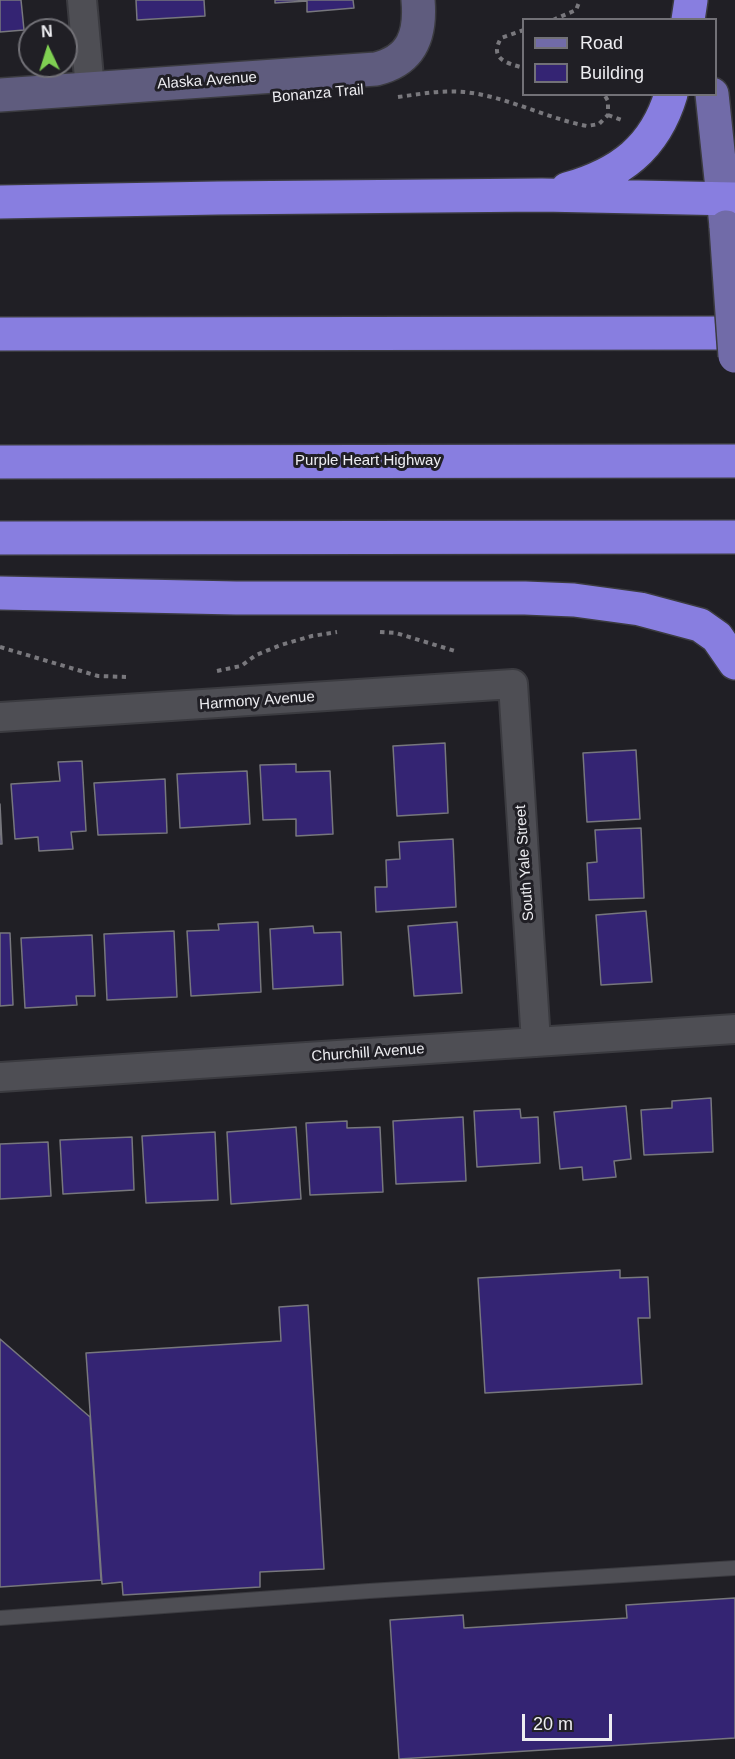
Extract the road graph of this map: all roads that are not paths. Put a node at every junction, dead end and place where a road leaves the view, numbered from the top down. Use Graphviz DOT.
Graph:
graph roads {
  1 [pos="82,0"];
  2 [pos="418,0"];
  3 [pos="691,0"];
  4 [pos="702,0"];
  5 [pos="688,18"];
  6 [pos="704,18"];
  7 [pos="90,89"];
  8 [pos="0,95"];
  9 [pos="670,96"];
  10 [pos="712,96"];
  11 [pos="542,195"];
  12 [pos="0,202"];
  13 [pos="729,208"];
  14 [pos="735,322"];
  15 [pos="550,333"];
  16 [pos="735,333"];
  17 [pos="0,334"];
  18 [pos="735,356"];
  19 [pos="735,461"];
  20 [pos="0,462"];
  21 [pos="735,537"];
  22 [pos="0,538"];
  23 [pos="0,593"];
  24 [pos="735,663"];
  25 [pos="513,684"];
  26 [pos="0,717"];
  27 [pos="735,1029"];
  28 [pos="536,1042"];
  29 [pos="0,1077"];
  30 [pos="735,1568"];
  31 [pos="0,1618"];
  1 -- 7 [label="street"];
  2 -- 7 [label="street, Alaska Avenue"];
  3 -- 5 [label="highway"];
  4 -- 6 [label="main road"];
  7 -- 8 [label="street, Alaska Avenue"];
  9 -- 11 [label="highway"];
  10 -- 13 [label="main road"];
  11 -- 12 [label="highway"];
  11 -- 13 [label="highway"];
  13 -- 18 [label="main road, bridge"];
  14 -- 15 [label="highway"];
  15 -- 16 [label="highway"];
  15 -- 17 [label="highway"];
  19 -- 20 [label="highway, Purple Heart Highway"];
  21 -- 22 [label="highway"];
  23 -- 24 [label="highway"];
  25 -- 26 [label="street, Harmony Avenue"];
  25 -- 28 [label="street, South Yale Street"];
  27 -- 28 [label="street, Churchill Avenue"];
  28 -- 29 [label="street, Churchill Avenue"];
  30 -- 31 [label="lane"];
}
